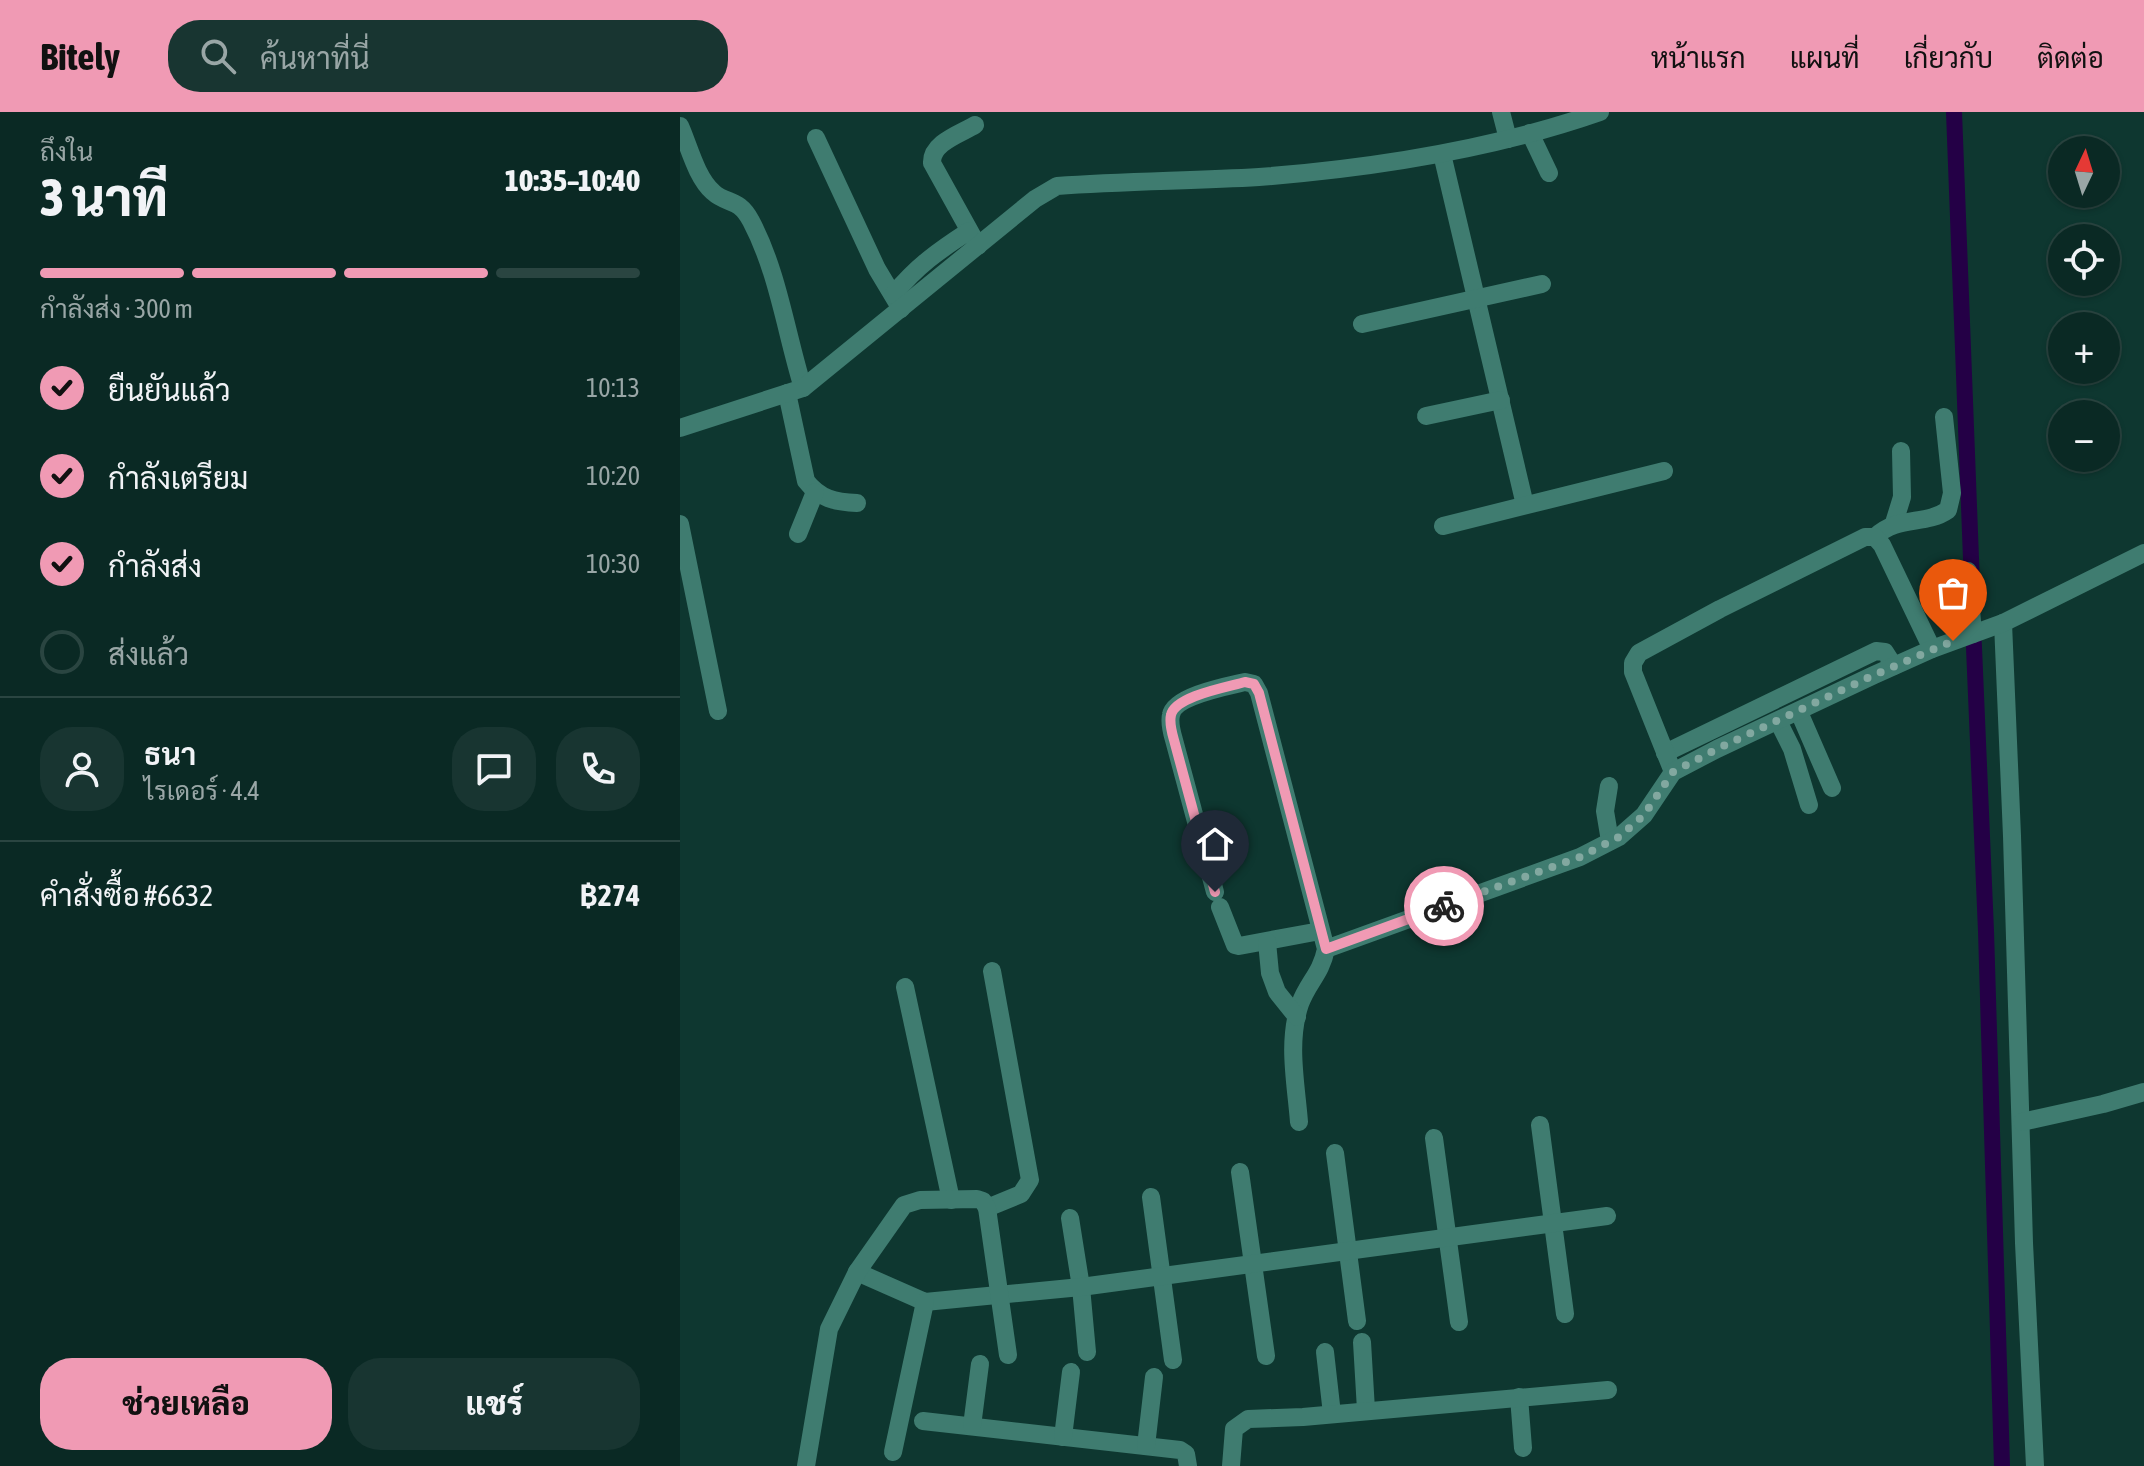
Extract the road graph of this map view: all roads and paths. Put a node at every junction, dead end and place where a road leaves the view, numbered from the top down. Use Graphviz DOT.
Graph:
graph roads {
  1 [pos="1501,112"];
  2 [pos="1600,112"];
  3 [pos="975,125"];
  4 [pos="680,126"];
  5 [pos="1530,133"];
  6 [pos="816,138"];
  7 [pos="1508,139"];
  8 [pos="1442,154"];
  9 [pos="1549,173"];
  10 [pos="973,238"];
  11 [pos="1542,284"];
  12 [pos="1476,298"];
  13 [pos="897,302"];
  14 [pos="1362,324"];
  15 [pos="795,390"];
  16 [pos="1501,400"];
  17 [pos="1426,416"];
  18 [pos="1944,417"];
  19 [pos="680,428"];
  20 [pos="1901,451"];
  21 [pos="1664,471"];
  22 [pos="815,492"];
  23 [pos="857,503"];
  24 [pos="1525,505"];
  25 [pos="1894,523"];
  26 [pos="680,524"];
  27 [pos="1443,526"];
  28 [pos="798,534"];
  29 [pos="1875,537"];
  30 [pos="2144,553"];
  31 [pos="1968,571"];
  32 [pos="1988,629"];
  33 [pos="1932,649"];
  34 [pos="1894,666"];
  35 [pos="718,711"];
  36 [pos="1799,712"];
  37 [pos="1778,721"];
  38 [pos="1665,753"];
  39 [pos="1673,772"];
  40 [pos="1609,786"];
  41 [pos="1832,788"];
  42 [pos="1809,805"];
  43 [pos="1610,841"];
  44 [pos="1323,940"];
  45 [pos="1267,942"];
  46 [pos="992,971"];
  47 [pos="905,987"];
  48 [pos="1297,1017"];
  49 [pos="2144,1092"];
  50 [pos="1299,1122"];
  51 [pos="2022,1122"];
  52 [pos="1540,1125"];
  53 [pos="1434,1138"];
  54 [pos="1335,1153"];
  55 [pos="1240,1172"];
  56 [pos="1151,1197"];
  57 [pos="951,1200"];
  58 [pos="987,1208"];
  59 [pos="1607,1216"];
  60 [pos="1070,1218"];
  61 [pos="1552,1223"];
  62 [pos="1447,1237"];
  63 [pos="1348,1250"];
  64 [pos="1253,1262"];
  65 [pos="857,1272"];
  66 [pos="1160,1274"];
  67 [pos="1081,1287"];
  68 [pos="998,1294"];
  69 [pos="925,1302"];
  70 [pos="1565,1314"];
  71 [pos="1357,1321"];
  72 [pos="1459,1322"];
  73 [pos="1362,1342"];
  74 [pos="1087,1352"];
  75 [pos="1325,1352"];
  76 [pos="1008,1355"];
  77 [pos="1266,1356"];
  78 [pos="1173,1360"];
  79 [pos="980,1364"];
  80 [pos="1071,1372"];
  81 [pos="1154,1377"];
  82 [pos="1608,1390"];
  83 [pos="1519,1397"];
  84 [pos="1366,1410"];
  85 [pos="1332,1414"];
  86 [pos="923,1421"];
  87 [pos="972,1426"];
  88 [pos="1063,1437"];
  89 [pos="1146,1446"];
  90 [pos="1523,1448"];
  91 [pos="893,1452"];
  92 [pos="806,1466"];
  93 [pos="1188,1466"];
  94 [pos="1231,1466"];
  95 [pos="2035,1466"];
  1 -- 7 [label="street"];
  2 -- 5 [label="street"];
  3 -- 10 [label="street"];
  4 -- 15 [label="street"];
  5 -- 7 [label="street"];
  5 -- 9 [label="street"];
  6 -- 13 [label="street"];
  7 -- 8 [label="street"];
  8 -- 10 [label="street"];
  8 -- 12 [label="street"];
  10 -- 13 [label="street"];
  11 -- 12 [label="street"];
  12 -- 14 [label="street"];
  12 -- 16 [label="street"];
  13 -- 15 [label="street"];
  15 -- 19 [label="street"];
  15 -- 22 [label="street"];
  16 -- 17 [label="street"];
  16 -- 24 [label="street"];
  18 -- 25 [label="street"];
  20 -- 25 [label="street"];
  21 -- 24 [label="street"];
  22 -- 23 [label="street"];
  22 -- 28 [label="street"];
  24 -- 27 [label="street"];
  25 -- 29 [label="street"];
  26 -- 35 [label="street"];
  29 -- 33 [label="street"];
  29 -- 38 [label="street"];
  30 -- 32 [label="street"];
  31 -- 32 [label="street"];
  32 -- 33 [label="street"];
  32 -- 51 [label="street"];
  33 -- 34 [label="street"];
  34 -- 36 [label="street"];
  34 -- 38 [label="street"];
  36 -- 37 [label="street"];
  36 -- 41 [label="street"];
  37 -- 39 [label="street"];
  37 -- 42 [label="street"];
  38 -- 39 [label="street"];
  39 -- 43 [label="street"];
  40 -- 43 [label="street"];
  43 -- 44 [label="street"];
  44 -- 45 [label="street"];
  44 -- 45 [label="street"];
  44 -- 48 [label="street"];
  45 -- 48 [label="street"];
  46 -- 58 [label="street"];
  47 -- 57 [label="street"];
  48 -- 50 [label="street"];
  49 -- 51 [label="street"];
  51 -- 95 [label="street"];
  52 -- 61 [label="street"];
  53 -- 62 [label="street"];
  54 -- 63 [label="street"];
  55 -- 64 [label="street"];
  56 -- 66 [label="street"];
  57 -- 58 [label="street"];
  57 -- 65 [label="street"];
  58 -- 68 [label="street"];
  59 -- 61 [label="street"];
  60 -- 67 [label="street"];
  61 -- 62 [label="street"];
  61 -- 70 [label="street"];
  62 -- 63 [label="street"];
  62 -- 72 [label="street"];
  63 -- 64 [label="street"];
  63 -- 71 [label="street"];
  64 -- 66 [label="street"];
  64 -- 77 [label="street"];
  65 -- 69 [label="street"];
  65 -- 92 [label="street"];
  66 -- 67 [label="street"];
  66 -- 78 [label="street"];
  67 -- 68 [label="street"];
  67 -- 74 [label="street"];
  68 -- 69 [label="street"];
  68 -- 76 [label="street"];
  69 -- 91 [label="street"];
  73 -- 84 [label="street"];
  75 -- 85 [label="street"];
  79 -- 87 [label="street"];
  80 -- 88 [label="street"];
  81 -- 89 [label="street"];
  82 -- 83 [label="street"];
  83 -- 84 [label="street"];
  83 -- 90 [label="street"];
  84 -- 85 [label="street"];
  85 -- 94 [label="street"];
  86 -- 87 [label="street"];
  87 -- 88 [label="street"];
  88 -- 89 [label="street"];
  89 -- 93 [label="street"];
}
